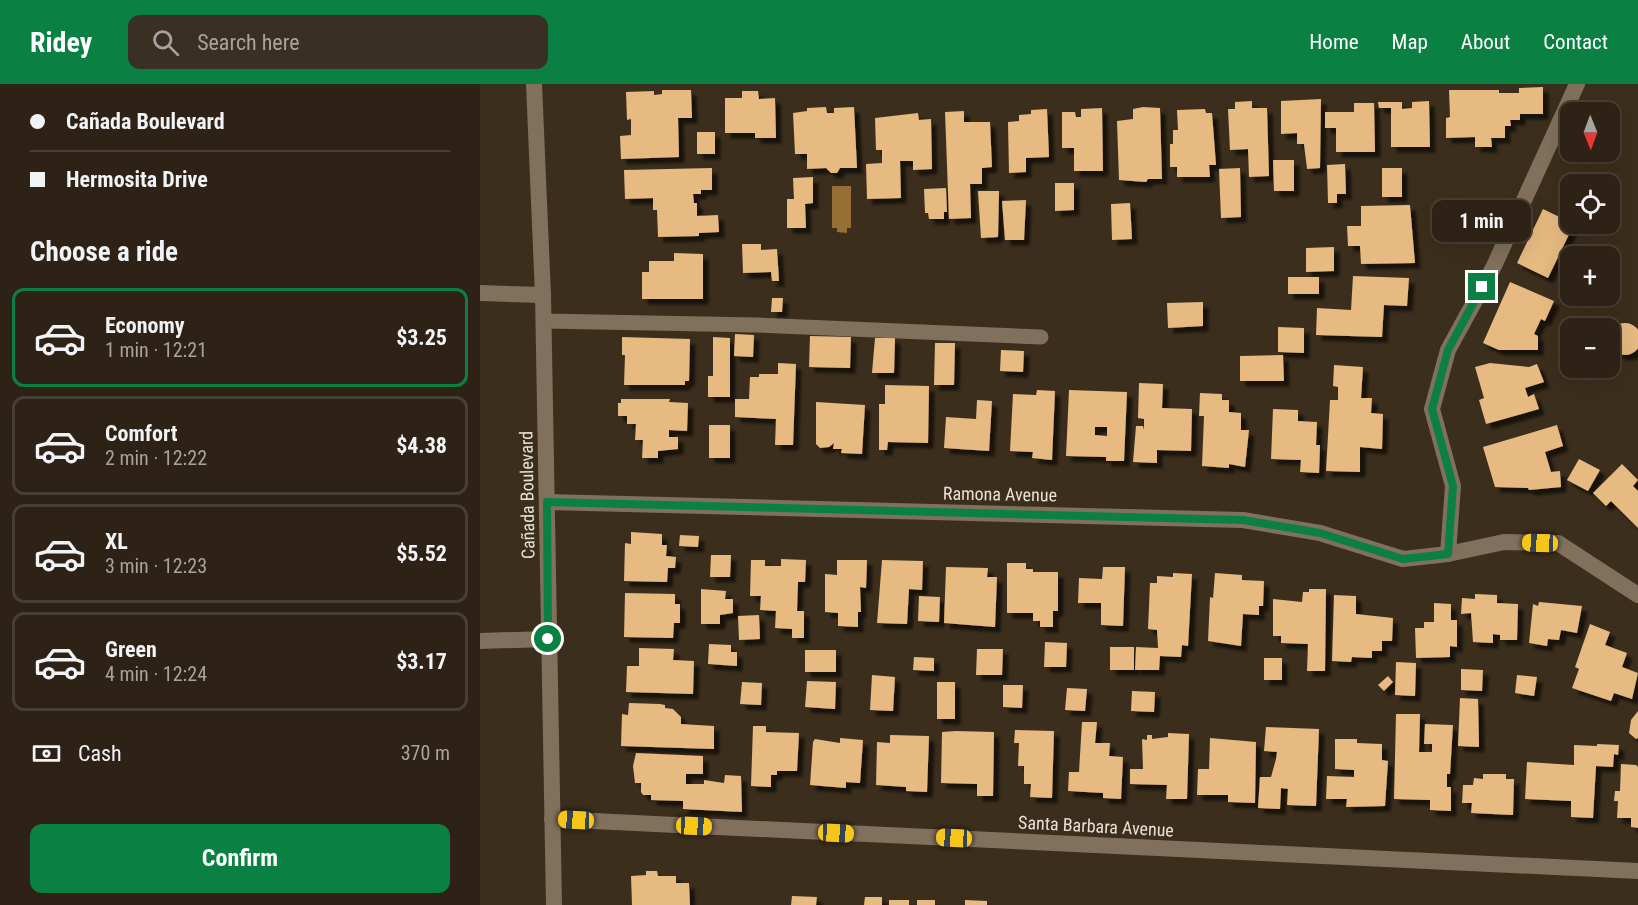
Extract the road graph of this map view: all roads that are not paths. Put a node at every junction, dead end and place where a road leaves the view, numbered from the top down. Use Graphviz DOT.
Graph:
graph roads {
  1 [pos="534,84"];
  2 [pos="1577,84"];
  3 [pos="480,293"];
  4 [pos="543,295"];
  5 [pos="543,321"];
  6 [pos="1041,337"];
  7 [pos="547,502"];
  8 [pos="1448,554"];
  9 [pos="1638,594"];
  10 [pos="548,639"];
  11 [pos="480,640"];
  12 [pos="552,819"];
  13 [pos="1638,871"];
  14 [pos="554,905"];
  1 -- 4 [label="street, Cañada Boulevard"];
  2 -- 8 [label="street"];
  3 -- 4 [label="street"];
  4 -- 5 [label="street, Cañada Boulevard"];
  5 -- 6 [label="lane"];
  5 -- 7 [label="street, Cañada Boulevard"];
  7 -- 8 [label="street, Ramona Avenue"];
  7 -- 10 [label="street, Cañada Boulevard"];
  8 -- 9 [label="street, Ramona Avenue"];
  10 -- 11 [label="street"];
  10 -- 12 [label="street, Cañada Boulevard"];
  12 -- 13 [label="street, Santa Barbara Avenue"];
  12 -- 14 [label="street, Cañada Boulevard"];
}
